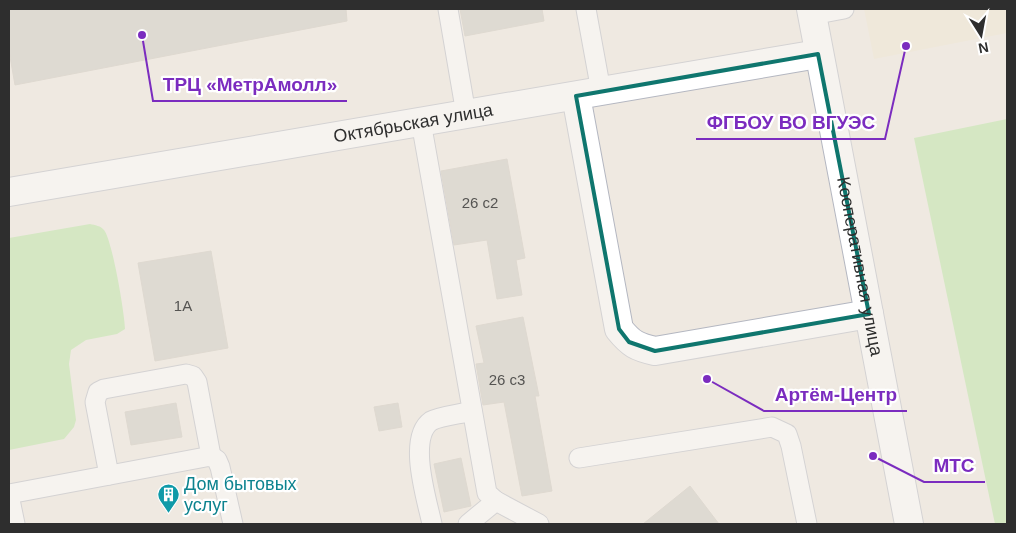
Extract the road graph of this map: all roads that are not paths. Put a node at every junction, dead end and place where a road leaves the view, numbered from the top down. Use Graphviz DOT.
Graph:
graph roads {
  1 [pos="448,9"];
  2 [pos="586,9"];
  3 [pos="844,9"];
  4 [pos="811,12"];
  5 [pos="818,54"];
  6 [pos="588,93"];
  7 [pos="466,114"];
  8 [pos="421,122"];
  9 [pos="9,192"];
  10 [pos="869,314"];
  11 [pos="472,411"];
  12 [pos="210,456"];
  13 [pos="579,458"];
  14 [pos="109,475"];
  15 [pos="9,494"];
  16 [pos="496,501"];
  17 [pos="15,524"];
  18 [pos="233,524"];
  19 [pos="432,524"];
  20 [pos="468,524"];
  21 [pos="539,524"];
  22 [pos="807,524"];
  23 [pos="909,524"];
  1 -- 7 [label="lane"];
  2 -- 6 [label="lane"];
  3 -- 4 [label="lane"];
  4 -- 5 [label="street, Кооперативная улица"];
  5 -- 6 [label="street, Октябрьская улица"];
  5 -- 10 [label="street, Кооперативная улица"];
  6 -- 7 [label="street, Октябрьская улица"];
  6 -- 10 [label="street"];
  7 -- 8 [label="street, Октябрьская улица"];
  8 -- 9 [label="street, Октябрьская улица"];
  8 -- 11 [label="lane"];
  10 -- 23 [label="street, Кооперативная улица"];
  11 -- 16 [label="lane"];
  11 -- 19 [label="lane"];
  12 -- 14 [label="lane"];
  12 -- 14 [label="lane"];
  12 -- 18 [label="lane"];
  13 -- 22 [label="lane"];
  14 -- 15 [label="lane"];
  15 -- 17 [label="lane"];
  16 -- 20 [label="lane"];
  16 -- 21 [label="lane"];
}
